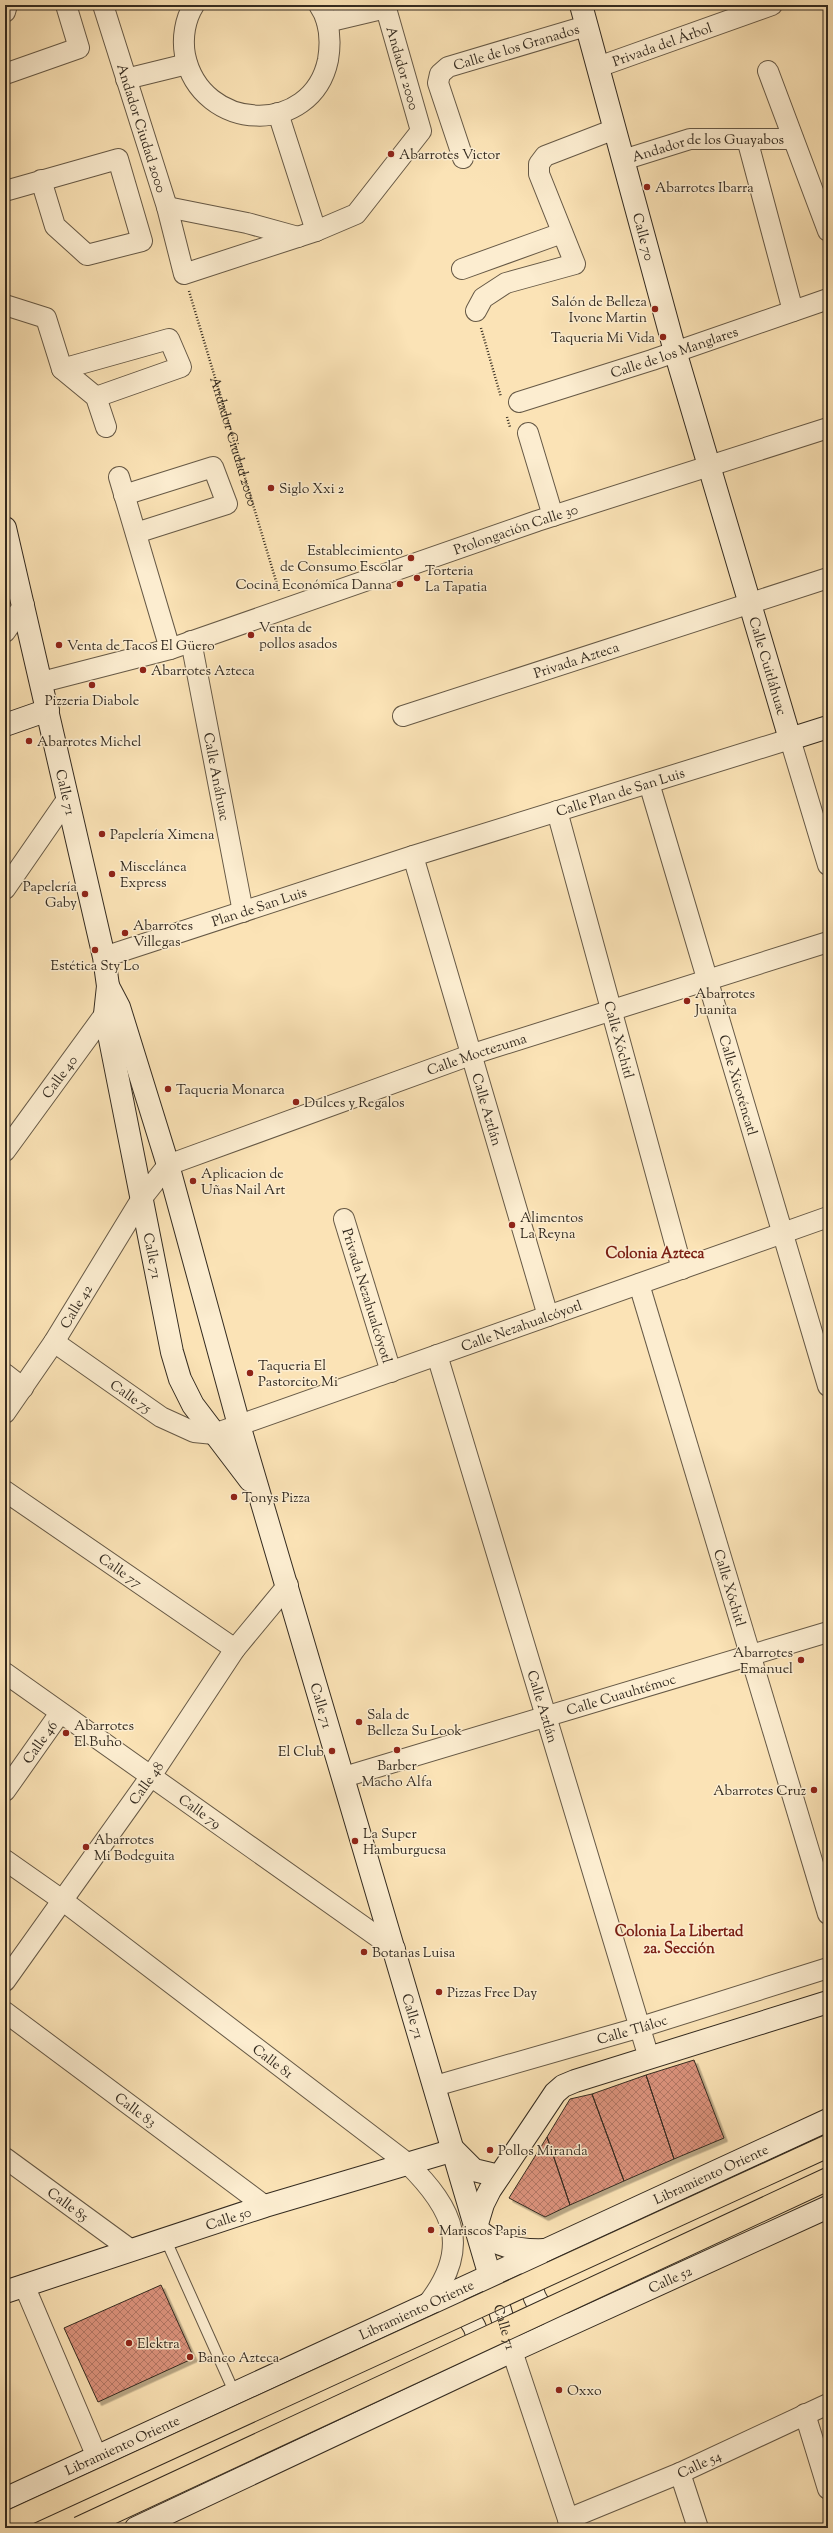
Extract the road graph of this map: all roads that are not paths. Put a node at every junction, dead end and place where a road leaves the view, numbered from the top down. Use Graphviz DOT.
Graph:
graph roads {
  1 [pos="7,5"];
  2 [pos="66,5"];
  3 [pos="103,5"];
  4 [pos="194,5"];
  5 [pos="581,5"];
  6 [pos="772,5"];
  7 [pos="386,6"];
  8 [pos="5,12"];
  9 [pos="323,13"];
  10 [pos="586,26"];
  11 [pos="187,64"];
  12 [pos="598,67"];
  13 [pos="768,72"];
  14 [pos="5,73"];
  15 [pos="126,79"];
  16 [pos="278,113"];
  17 [pos="615,129"];
  18 [pos="747,139"];
  19 [pos="793,139"];
  20 [pos="463,158"];
  21 [pos="623,160"];
  22 [pos="42,180"];
  23 [pos="5,191"];
  24 [pos="167,206"];
  25 [pos="828,231"];
  26 [pos="562,233"];
  27 [pos="307,234"];
  28 [pos="492,258"];
  29 [pos="462,269"];
  30 [pos="506,283"];
  31 [pos="828,299"];
  32 [pos="5,305"];
  33 [pos="476,311"];
  34 [pos="793,311"];
  35 [pos="675,351"];
  36 [pos="62,369"];
  37 [pos="96,397"];
  38 [pos="519,402"];
  39 [pos="106,427"];
  40 [pos="828,428"];
  41 [pos="528,433"];
  42 [pos="709,467"];
  43 [pos="553,516"];
  44 [pos="5,528"];
  45 [pos="136,534"];
  46 [pos="828,578"];
  47 [pos="748,603"];
  48 [pos="24,605"];
  49 [pos="5,632"];
  50 [pos="191,641"];
  51 [pos="170,648"];
  52 [pos="42,682"];
  53 [pos="48,710"];
  54 [pos="403,716"];
  55 [pos="5,725"];
  56 [pos="828,727"];
  57 [pos="790,739"];
  58 [pos="649,783"];
  59 [pos="68,798"];
  60 [pos="557,811"];
  61 [pos="413,856"];
  62 [pos="828,865"];
  63 [pos="5,889"];
  64 [pos="242,912"];
  65 [pos="828,942"];
  66 [pos="104,957"];
  67 [pos="708,980"];
  68 [pos="613,1010"];
  69 [pos="112,1011"];
  70 [pos="473,1054"];
  71 [pos="5,1151"];
  72 [pos="168,1165"];
  73 [pos="142,1198"];
  74 [pos="828,1217"];
  75 [pos="344,1219"];
  76 [pos="783,1233"];
  77 [pos="682,1269"];
  78 [pos="639,1284"];
  79 [pos="548,1316"];
  80 [pos="54,1342"];
  81 [pos="437,1355"];
  82 [pos="391,1372"];
  83 [pos="5,1374"];
  84 [pos="828,1386"];
  85 [pos="23,1388"];
  86 [pos="5,1413"];
  87 [pos="239,1425"];
  88 [pos="214,1434"];
  89 [pos="5,1490"];
  90 [pos="263,1501"];
  91 [pos="288,1584"];
  92 [pos="828,1632"];
  93 [pos="235,1649"];
  94 [pos="750,1655"];
  95 [pos="5,1673"];
  96 [pos="60,1713"];
  97 [pos="547,1716"];
  98 [pos="151,1776"];
  99 [pos="344,1777"];
  100 [pos="5,1791"];
  101 [pos="5,1860"];
  102 [pos="62,1900"];
  103 [pos="828,1914"];
  104 [pos="395,1949"];
  105 [pos="828,1968"];
  106 [pos="5,1981"];
  107 [pos="828,2002"];
  108 [pos="5,2012"];
  109 [pos="641,2027"];
  110 [pos="649,2058"];
  111 [pos="435,2086"];
  112 [pos="828,2120"];
  113 [pos="828,2146"];
  114 [pos="454,2150"];
  115 [pos="5,2158"];
  116 [pos="407,2163"];
  117 [pos="499,2176"];
  118 [pos="828,2179"];
  119 [pos="265,2206"];
  120 [pos="828,2207"];
  121 [pos="476,2227"];
  122 [pos="165,2238"];
  123 [pos="551,2249"];
  124 [pos="131,2250"];
  125 [pos="491,2277"];
  126 [pos="15,2288"];
  127 [pos="426,2306"];
  128 [pos="583,2319"];
  129 [pos="512,2351"];
  130 [pos="463,2375"];
  131 [pos="235,2394"];
  132 [pos="828,2404"];
  133 [pos="805,2414"];
  134 [pos="97,2457"];
  135 [pos="680,2472"];
  136 [pos="828,2489"];
  137 [pos="5,2499"];
  138 [pos="570,2523"];
  139 [pos="5,2524"];
  140 [pos="79,2528"];
  141 [pos="136,2528"];
  142 [pos="698,2528"];
  1 -- 8 [label="street"];
  2 -- 14 [label="street"];
  3 -- 15 [label="street, Andador Ciudad 2000"];
  4 -- 11 [label="street"];
  5 -- 10 [label="street, Calle 70"];
  6 -- 12 [label="street, Privada del Árbol"];
  7 -- 9 [label="street"];
  7 -- 27 [label="street, Andador 2000"];
  9 -- 16 [label="street"];
  10 -- 12 [label="street, Calle 70"];
  10 -- 20 [label="street, Calle de los Granados"];
  11 -- 15 [label="street"];
  11 -- 16 [label="street"];
  12 -- 17 [label="street, Calle 70"];
  13 -- 19 [label="street"];
  15 -- 24 [label="street, Andador Ciudad 2000"];
  16 -- 27 [label="street"];
  17 -- 21 [label="street, Calle 70"];
  17 -- 26 [label="street"];
  18 -- 19 [label="street, Andador de los Guayabos"];
  18 -- 21 [label="street, Andador de los Guayabos"];
  18 -- 34 [label="street"];
  19 -- 25 [label="street"];
  21 -- 35 [label="street, Calle 70"];
  22 -- 22 [label="street"];
  22 -- 23 [label="street"];
  24 -- 27 [label="street"];
  24 -- 27 [label="street, Andador Ciudad 2000"];
  26 -- 28 [label="street"];
  26 -- 30 [label="street"];
  28 -- 29 [label="street"];
  28 -- 30 [label="street"];
  30 -- 33 [label="street"];
  31 -- 34 [label="street, Calle de los Manglares"];
  32 -- 36 [label="street"];
  34 -- 35 [label="street, Calle de los Manglares"];
  35 -- 38 [label="street, Calle de los Manglares"];
  35 -- 42 [label="street, Calle 70"];
  36 -- 37 [label="street"];
  36 -- 37 [label="street"];
  37 -- 39 [label="street"];
  40 -- 42 [label="street, Prolongación Calle 30"];
  41 -- 43 [label="street"];
  42 -- 43 [label="street, Prolongación Calle 30"];
  42 -- 47 [label="street, Calle Cuitláhuac"];
  43 -- 50 [label="street, Prolongación Calle 30"];
  44 -- 48 [label="street, Calle 71"];
  45 -- 45 [label="street"];
  45 -- 51 [label="street"];
  46 -- 47 [label="street, Privada Azteca"];
  47 -- 54 [label="street, Privada Azteca"];
  47 -- 57 [label="street, Calle Cuitláhuac"];
  48 -- 49 [label="street"];
  48 -- 52 [label="street, Calle 71"];
  50 -- 51 [label="street, Prolongación Calle 30"];
  50 -- 64 [label="street, Calle Anáhuac"];
  51 -- 52 [label="street, Prolongación Calle 30"];
  52 -- 53 [label="street, Calle 71"];
  53 -- 55 [label="street"];
  53 -- 59 [label="street, Calle 71"];
  56 -- 57 [label="street, Calle Plan de San Luis"];
  57 -- 58 [label="street, Calle Plan de San Luis"];
  57 -- 62 [label="street, Calle Cuitláhuac"];
  58 -- 60 [label="street, Calle Plan de San Luis"];
  58 -- 67 [label="street, Calle Xicoténcatl"];
  59 -- 63 [label="street"];
  59 -- 66 [label="street, Calle 71"];
  60 -- 61 [label="street, Calle Plan de San Luis"];
  60 -- 68 [label="street, Calle Xóchitl"];
  61 -- 64 [label="street, Plan de San Luis"];
  61 -- 70 [label="street, Calle Aztlán"];
  64 -- 66 [label="street, Plan de San Luis"];
  65 -- 67 [label="street, Calle Moctezuma"];
  66 -- 69 [label="street, Calle 71"];
  67 -- 68 [label="street, Calle Moctezuma"];
  67 -- 76 [label="street, Calle Xicoténcatl"];
  68 -- 70 [label="street, Calle Moctezuma"];
  68 -- 77 [label="street, Calle Xóchitl"];
  69 -- 71 [label="street, Calle 40"];
  69 -- 72 [label="street, Calle 71"];
  69 -- 73 [label="street, Calle 71"];
  70 -- 72 [label="street, Calle Moctezuma"];
  70 -- 79 [label="street, Calle Aztlán"];
  72 -- 73 [label="street"];
  72 -- 87 [label="street, Calle 71"];
  73 -- 80 [label="street, Calle 42"];
  73 -- 88 [label="street, Calle 71"];
  74 -- 76 [label="street, Calle Nezahualcóyotl"];
  75 -- 82 [label="street, Privada Nezahualcóyotl"];
  76 -- 77 [label="street, Calle Nezahualcóyotl"];
  76 -- 84 [label="street, Calle Xicoténcatl"];
  77 -- 78 [label="street, Calle Nezahualcóyotl"];
  78 -- 79 [label="street, Calle Nezahualcóyotl"];
  78 -- 94 [label="street, Calle Xóchitl"];
  79 -- 81 [label="street, Calle Nezahualcóyotl"];
  80 -- 85 [label="street, Calle 42"];
  80 -- 88 [label="street, Calle 75"];
  81 -- 82 [label="street, Calle Nezahualcóyotl"];
  81 -- 97 [label="street, Calle Aztlán"];
  82 -- 87 [label="street, Calle Nezahualcóyotl"];
  83 -- 85 [label="street"];
  85 -- 86 [label="street, Calle 42"];
  87 -- 88 [label="street, Calle Nezahualcóyotl"];
  87 -- 90 [label="street, Calle 71"];
  88 -- 90 [label="street, Calle 71"];
  89 -- 93 [label="street, Calle 77"];
  90 -- 91 [label="street, Calle 71"];
  91 -- 93 [label="street, Calle 48"];
  91 -- 99 [label="street, Calle 71"];
  92 -- 94 [label="street, Calle Cuauhtémoc"];
  93 -- 98 [label="street, Calle 48"];
  94 -- 97 [label="street, Calle Cuauhtémoc"];
  94 -- 103 [label="street, Calle Xóchitl"];
  95 -- 96 [label="street, Calle 79"];
  96 -- 98 [label="street, Calle 79"];
  96 -- 100 [label="street, Calle 46"];
  97 -- 99 [label="street, Calle Cuauhtémoc"];
  97 -- 109 [label="street, Calle Aztlán"];
  98 -- 102 [label="street, Calle 48"];
  98 -- 104 [label="street, Calle 79"];
  99 -- 104 [label="street, Calle 71"];
  101 -- 102 [label="street, Calle 81"];
  102 -- 106 [label="street, Calle 48"];
  102 -- 116 [label="street, Calle 81"];
  104 -- 111 [label="street, Calle 71"];
  105 -- 109 [label="street, Calle Tláloc"];
  107 -- 110 [label="street"];
  108 -- 119 [label="street, Calle 83"];
  109 -- 110 [label="street, Calle Aztlán"];
  109 -- 111 [label="street, Calle Tláloc"];
  110 -- 117 [label="street"];
  111 -- 114 [label="street, Calle 71"];
  112 -- 123 [label="street, Libramiento Oriente"];
  113 -- 139 [label="highway, Libramiento Oriente, bridge"];
  114 -- 116 [label="street, Calle 50"];
  114 -- 117 [label="street"];
  114 -- 121 [label="street, Calle 71"];
  115 -- 124 [label="street, Calle 85"];
  116 -- 119 [label="street, Calle 50"];
  116 -- 127 [label="street, Calle 81"];
  117 -- 121 [label="street"];
  118 -- 140 [label="highway, bridge"];
  119 -- 122 [label="street, Calle 50"];
  120 -- 128 [label="street, Calle 52"];
  121 -- 123 [label="street"];
  121 -- 125 [label="street, Calle 71"];
  122 -- 124 [label="street, Calle 50"];
  122 -- 131 [label="lane"];
  123 -- 125 [label="street, Libramiento Oriente"];
  123 -- 128 [label="street"];
  124 -- 126 [label="street, Calle 50"];
  125 -- 127 [label="street, Libramiento Oriente"];
  125 -- 129 [label="street, Calle 71"];
  126 -- 134 [label="street"];
  127 -- 130 [label="street"];
  127 -- 131 [label="street, Libramiento Oriente"];
  128 -- 129 [label="street, Calle 52"];
  129 -- 130 [label="street"];
  129 -- 138 [label="street, Calle 71"];
  130 -- 141 [label="street"];
  131 -- 134 [label="street, Libramiento Oriente"];
  132 -- 133 [label="street, Calle 54"];
  133 -- 135 [label="street, Calle 54"];
  133 -- 136 [label="street"];
  134 -- 137 [label="street, Libramiento Oriente"];
  135 -- 138 [label="street, Calle 54"];
  135 -- 142 [label="street"];
}
